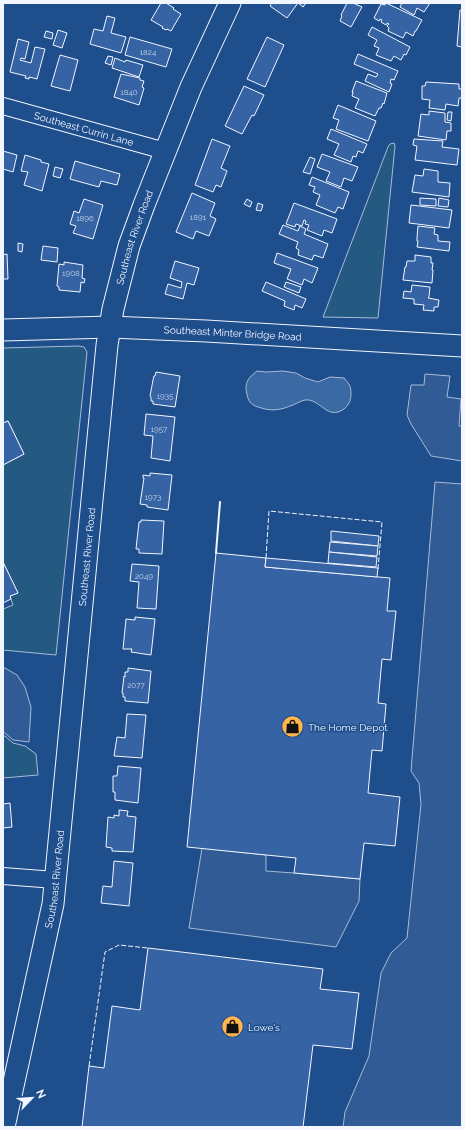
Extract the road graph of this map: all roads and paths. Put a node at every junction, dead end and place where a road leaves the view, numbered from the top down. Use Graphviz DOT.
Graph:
graph roads {
  1 [pos="230,3"];
  2 [pos="3,106"];
  3 [pos="165,151"];
  4 [pos="110,327"];
  5 [pos="3,330"];
  6 [pos="462,346"];
  7 [pos="3,876"];
  8 [pos="55,880"];
  9 [pos="4,1127"];
  1 -- 3 [label="main road, Southeast River Road"];
  2 -- 3 [label="street, Southeast Currin Lane"];
  3 -- 4 [label="main road, Southeast River Road"];
  4 -- 5 [label="main road, Southeast Minter Bridge Road"];
  4 -- 6 [label="main road, Southeast Minter Bridge Road"];
  4 -- 8 [label="main road, Southeast River Road"];
  7 -- 8 [label="street"];
  8 -- 9 [label="main road, Southeast River Road"];
}
